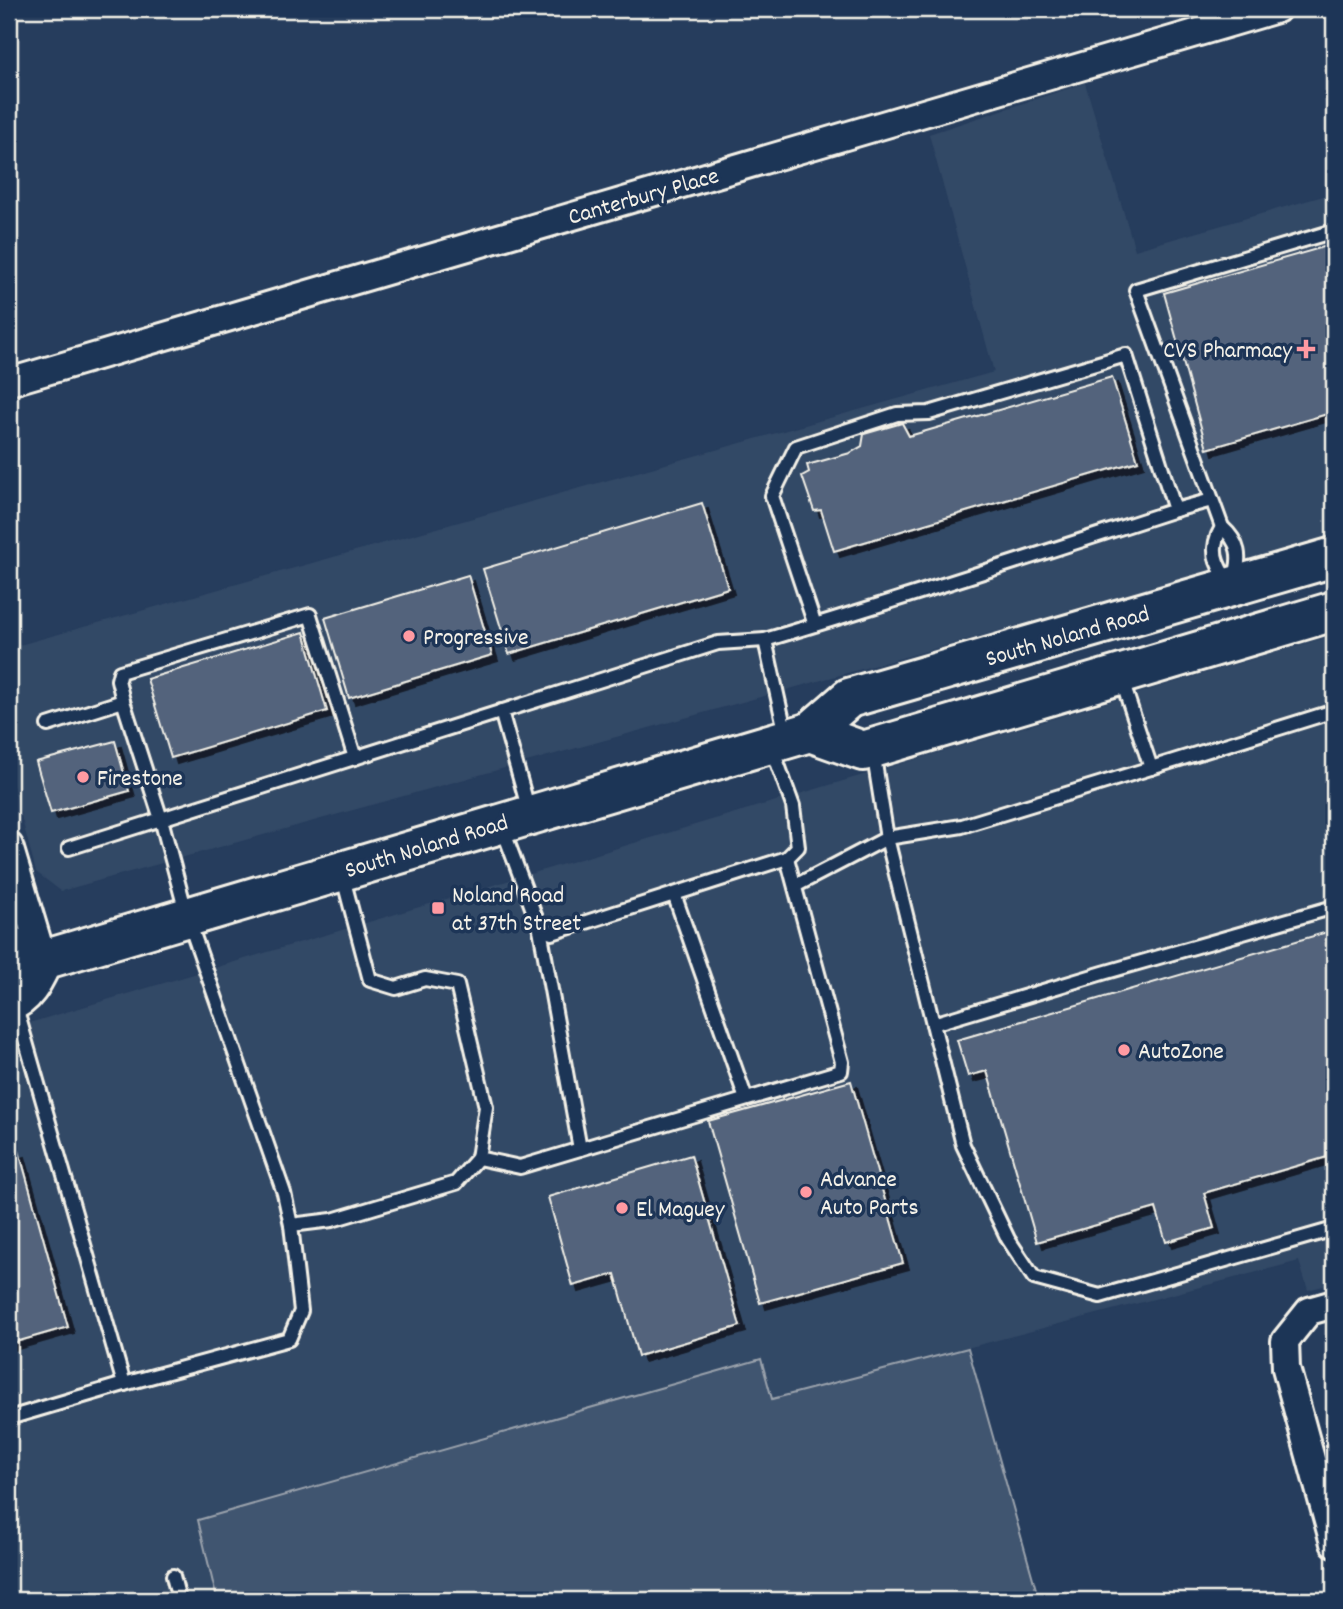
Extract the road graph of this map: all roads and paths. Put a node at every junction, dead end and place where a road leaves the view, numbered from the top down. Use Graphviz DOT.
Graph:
graph roads {
  1 [pos="1277,9"];
  2 [pos="1334,231"];
  3 [pos="9,382"];
  4 [pos="1212,500"];
  5 [pos="1175,510"];
  6 [pos="1222,527"];
  7 [pos="1334,557"];
  8 [pos="1242,584"];
  9 [pos="1334,611"];
  10 [pos="815,625"];
  11 [pos="1268,631"];
  12 [pos="765,640"];
  13 [pos="1120,675"];
  14 [pos="123,701"];
  15 [pos="501,710"];
  16 [pos="1334,710"];
  17 [pos="48,725"];
  18 [pos="789,738"];
  19 [pos="872,748"];
  20 [pos="355,758"];
  21 [pos="1151,768"];
  22 [pos="161,819"];
  23 [pos="515,819"];
  24 [pos="887,838"];
  25 [pos="9,846"];
  26 [pos="69,848"];
  27 [pos="788,858"];
  28 [pos="341,871"];
  29 [pos="795,886"];
  30 [pos="674,894"];
  31 [pos="1334,907"];
  32 [pos="187,916"];
  33 [pos="540,929"];
  34 [pos="26,954"];
  35 [pos="11,1001"];
  36 [pos="933,1024"];
  37 [pos="746,1099"];
  38 [pos="580,1149"];
  39 [pos="478,1158"];
  40 [pos="291,1225"];
  41 [pos="1334,1229"];
  42 [pos="1334,1304"];
  43 [pos="124,1384"];
  44 [pos="9,1418"];
  45 [pos="1334,1543"];
  46 [pos="173,1576"];
  47 [pos="179,1600"];
  1 -- 3 [label="street, Canterbury Place"];
  2 -- 4 [label="lane"];
  4 -- 5 [label="lane"];
  4 -- 6 [label="lane"];
  5 -- 10 [label="lane"];
  5 -- 10 [label="lane"];
  6 -- 8 [label="lane"];
  6 -- 8 [label="lane"];
  7 -- 8 [label="main road, South Noland Road"];
  8 -- 11 [label="main road"];
  8 -- 18 [label="main road, South Noland Road"];
  9 -- 11 [label="main road"];
  10 -- 12 [label="lane"];
  11 -- 13 [label="main road"];
  12 -- 15 [label="lane"];
  12 -- 18 [label="lane"];
  13 -- 19 [label="main road"];
  13 -- 21 [label="lane"];
  14 -- 17 [label="lane"];
  14 -- 20 [label="lane"];
  14 -- 22 [label="lane"];
  15 -- 20 [label="lane"];
  15 -- 23 [label="lane"];
  16 -- 21 [label="lane"];
  18 -- 19 [label="main road"];
  18 -- 23 [label="main road, South Noland Road"];
  18 -- 27 [label="lane"];
  19 -- 24 [label="lane"];
  20 -- 22 [label="lane"];
  21 -- 24 [label="lane"];
  22 -- 26 [label="lane"];
  22 -- 32 [label="lane"];
  23 -- 28 [label="main road, South Noland Road"];
  23 -- 33 [label="lane"];
  24 -- 29 [label="lane"];
  24 -- 36 [label="lane"];
  25 -- 34 [label="street"];
  27 -- 29 [label="lane"];
  27 -- 30 [label="lane"];
  28 -- 32 [label="main road, South Noland Road"];
  28 -- 39 [label="lane"];
  29 -- 37 [label="lane"];
  30 -- 33 [label="lane"];
  30 -- 37 [label="lane"];
  31 -- 36 [label="lane"];
  32 -- 34 [label="main road, South Noland Road"];
  32 -- 40 [label="lane"];
  33 -- 38 [label="lane"];
  34 -- 35 [label="main road"];
  35 -- 43 [label="lane"];
  36 -- 41 [label="lane"];
  37 -- 38 [label="lane"];
  38 -- 39 [label="lane"];
  39 -- 40 [label="lane"];
  40 -- 43 [label="lane"];
  42 -- 45 [label="street"];
  43 -- 44 [label="lane"];
  46 -- 47 [label="lane"];
}
